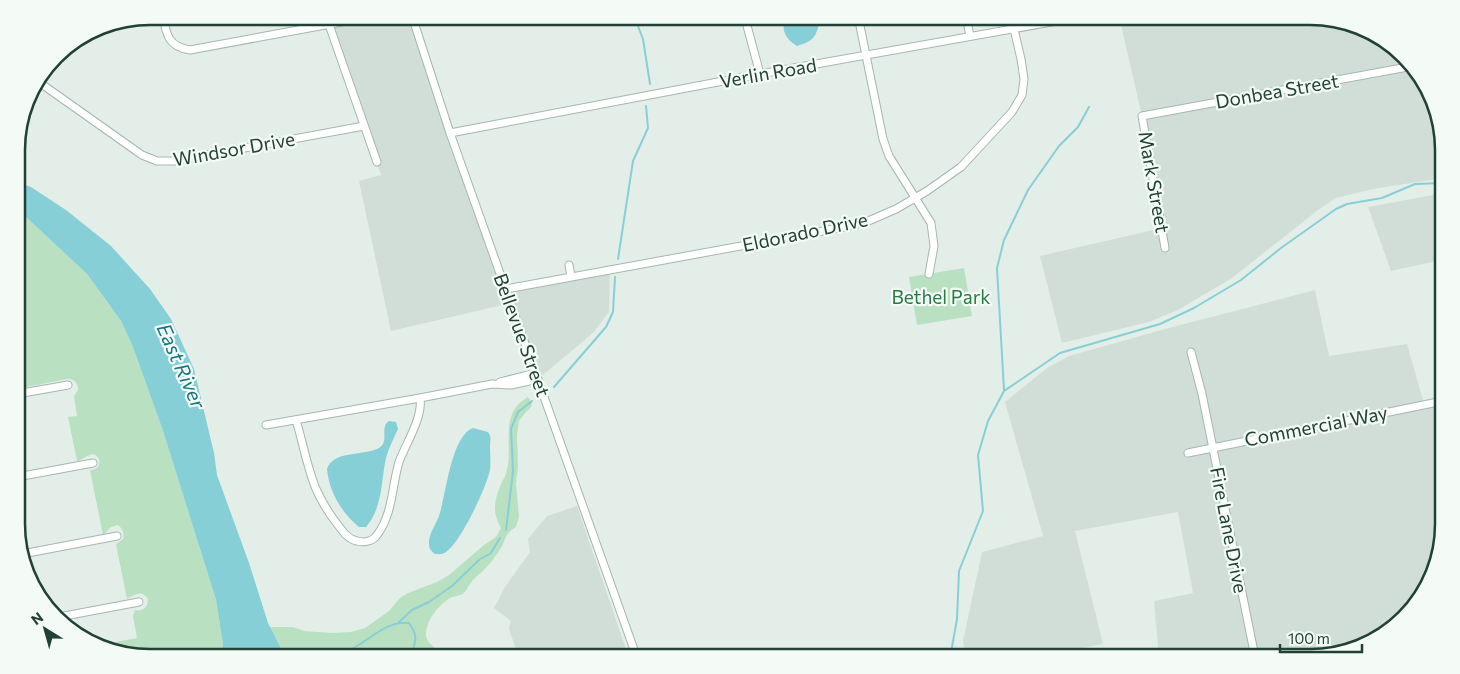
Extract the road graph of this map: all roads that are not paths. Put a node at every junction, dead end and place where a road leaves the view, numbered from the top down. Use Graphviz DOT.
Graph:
graph roads {
  1 [pos="165,25"];
  2 [pos="328,25"];
  3 [pos="415,25"];
  4 [pos="747,25"];
  5 [pos="860,25"];
  6 [pos="968,25"];
  7 [pos="1032,25"];
  8 [pos="1014,28"];
  9 [pos="970,36"];
  10 [pos="866,55"];
  11 [pos="1403,68"];
  12 [pos="760,74"];
  13 [pos="43,85"];
  14 [pos="1142,116"];
  15 [pos="364,126"];
  16 [pos="450,133"];
  17 [pos="377,162"];
  18 [pos="916,198"];
  19 [pos="1165,248"];
  20 [pos="569,265"];
  21 [pos="929,274"];
  22 [pos="571,277"];
  23 [pos="506,289"];
  24 [pos="1191,352"];
  25 [pos="537,376"];
  26 [pos="68,385"];
  27 [pos="25,393"];
  28 [pos="420,398"];
  29 [pos="1435,403"];
  30 [pos="296,420"];
  31 [pos="266,425"];
  32 [pos="1212,447"];
  33 [pos="1188,452"];
  34 [pos="93,463"];
  35 [pos="25,476"];
  36 [pos="117,536"];
  37 [pos="28,553"];
  38 [pos="139,602"];
  39 [pos="70,615"];
  40 [pos="634,649"];
  41 [pos="1253,649"];
  1 -- 2 [label="street"];
  2 -- 15 [label="street"];
  3 -- 16 [label="street, Bellevue Street"];
  4 -- 12 [label="street"];
  5 -- 10 [label="street"];
  6 -- 9 [label="street"];
  7 -- 8 [label="street, Verlin Road"];
  8 -- 9 [label="street, Verlin Road"];
  8 -- 18 [label="street, Eldorado Drive"];
  9 -- 10 [label="street, Verlin Road"];
  10 -- 12 [label="street, Verlin Road"];
  10 -- 18 [label="street"];
  11 -- 14 [label="street, Donbea Street"];
  12 -- 16 [label="street, Verlin Road"];
  13 -- 15 [label="street, Windsor Drive"];
  14 -- 19 [label="street, Mark Street"];
  15 -- 17 [label="street"];
  16 -- 23 [label="street, Bellevue Street"];
  18 -- 21 [label="street"];
  18 -- 22 [label="street, Eldorado Drive"];
  20 -- 22 [label="street"];
  22 -- 23 [label="street, Eldorado Drive"];
  23 -- 25 [label="street, Bellevue Street"];
  24 -- 32 [label="street, Fire Lane Drive"];
  25 -- 28 [label="street"];
  25 -- 40 [label="street, Bellevue Street"];
  26 -- 27 [label="street"];
  28 -- 30 [label="street"];
  28 -- 30 [label="street"];
  29 -- 32 [label="street, Commercial Way"];
  30 -- 31 [label="street"];
  32 -- 33 [label="street, Commercial Way"];
  32 -- 41 [label="street, Fire Lane Drive"];
  34 -- 35 [label="street"];
  36 -- 37 [label="street"];
  38 -- 39 [label="street"];
}
